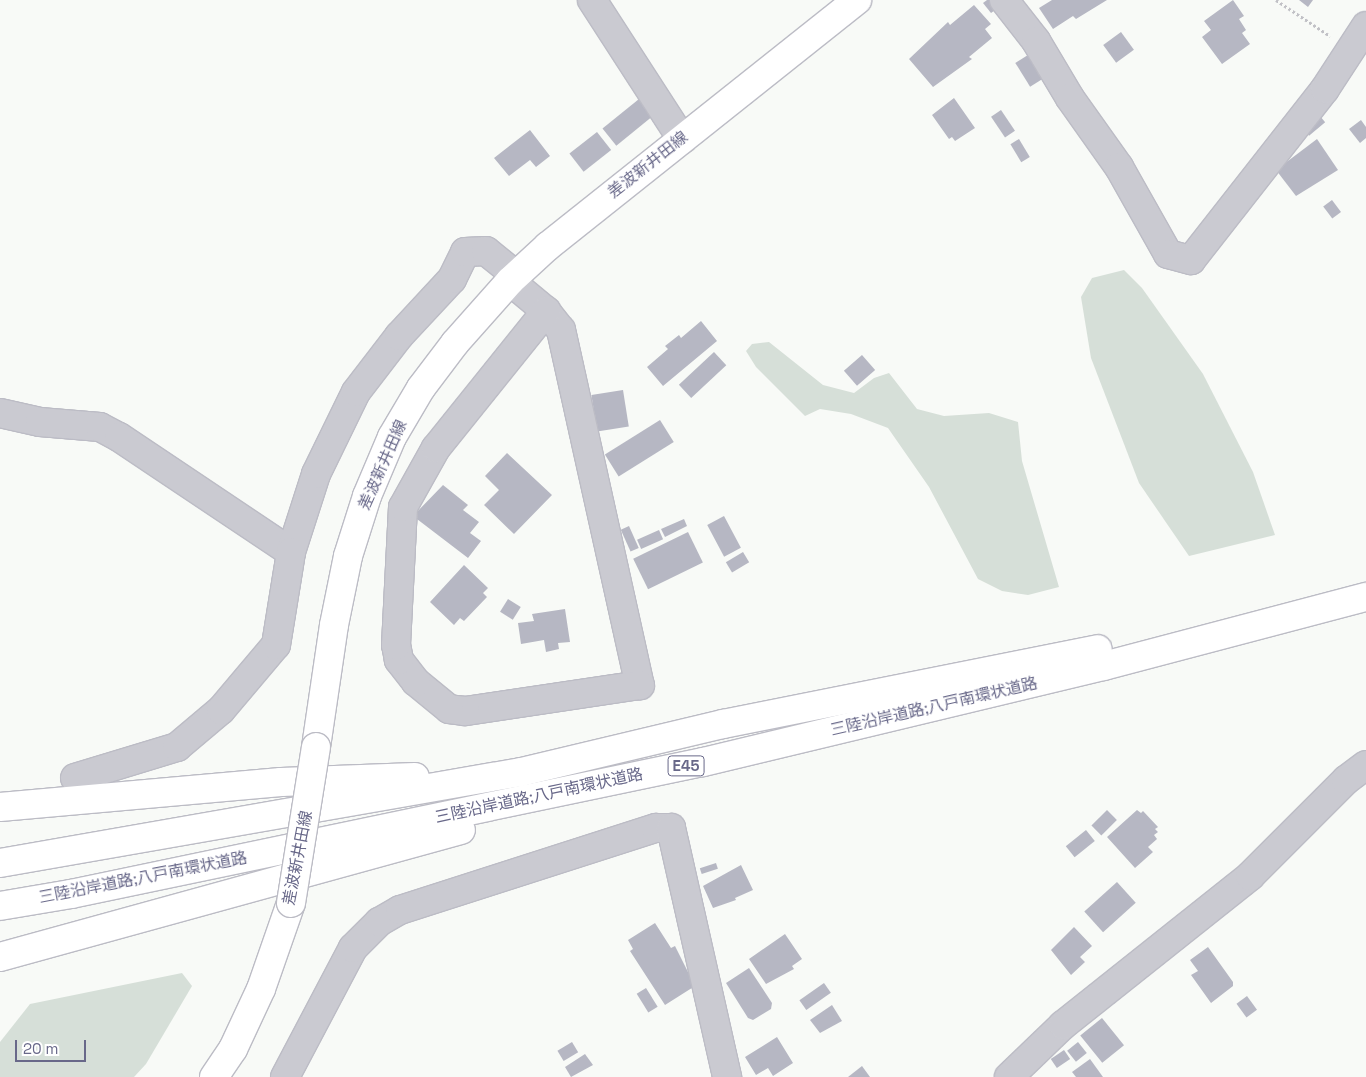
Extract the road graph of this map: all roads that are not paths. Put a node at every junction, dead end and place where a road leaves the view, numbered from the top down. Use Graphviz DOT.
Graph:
graph roads {
  1 [pos="592,0"];
  2 [pos="857,0"];
  3 [pos="1004,0"];
  4 [pos="1366,26"];
  5 [pos="682,138"];
  6 [pos="513,278"];
  7 [pos="546,311"];
  8 [pos="0,414"];
  9 [pos="291,552"];
  10 [pos="1366,589"];
  11 [pos="1366,597"];
  12 [pos="703,762"];
  13 [pos="1366,765"];
  14 [pos="521,772"];
  15 [pos="75,778"];
  16 [pos="0,806"];
  17 [pos="0,863"];
  18 [pos="0,906"];
  19 [pos="0,957"];
  20 [pos="214,1077"];
  21 [pos="285,1077"];
  22 [pos="727,1077"];
  23 [pos="1009,1077"];
  1 -- 5 [label="street"];
  2 -- 5 [label="main road, 差波新井田線"];
  3 -- 4 [label="street"];
  5 -- 6 [label="main road, 差波新井田線"];
  6 -- 7 [label="street"];
  6 -- 9 [label="street"];
  6 -- 20 [label="main road, 差波新井田線, bridge"];
  7 -- 7 [label="street"];
  8 -- 9 [label="street"];
  9 -- 15 [label="street"];
  10 -- 14 [label="main road, 三陸沿岸道路;八戸南環状道路 / E45"];
  11 -- 12 [label="main road, 三陸沿岸道路;八戸南環状道路 / E45"];
  12 -- 18 [label="main road, 三陸沿岸道路;八戸南環状道路 / E45"];
  12 -- 19 [label="main road"];
  13 -- 23 [label="street"];
  14 -- 16 [label="main road"];
  14 -- 17 [label="main road, 三陸沿岸道路;八戸南環状道路 / E45"];
  21 -- 22 [label="street"];
}
